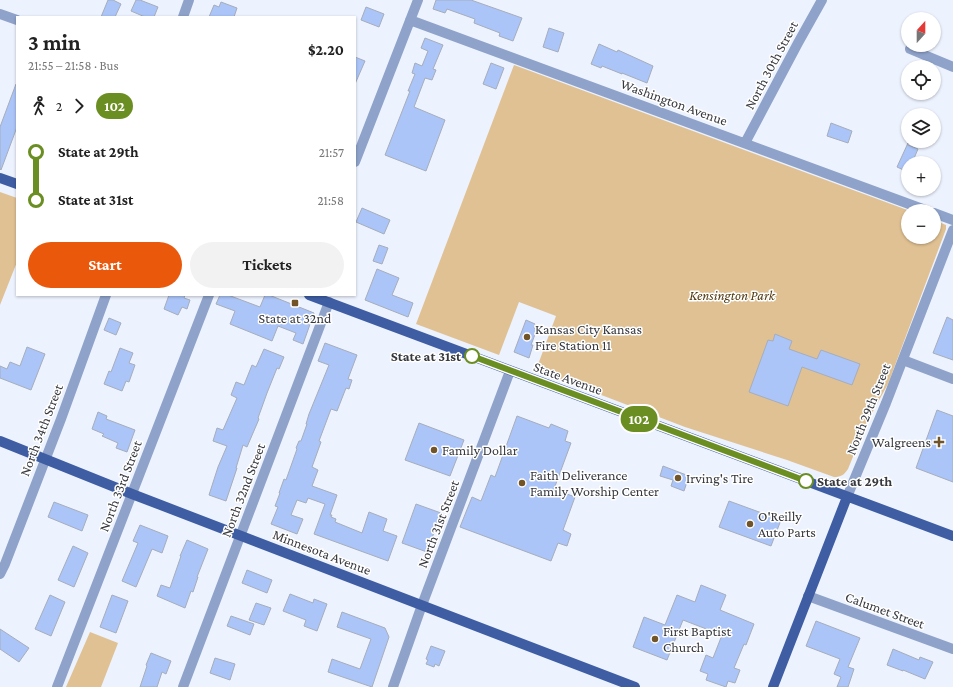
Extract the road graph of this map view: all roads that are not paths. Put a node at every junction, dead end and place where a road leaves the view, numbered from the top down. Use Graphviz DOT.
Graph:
graph roads {
  1 [pos="189,0"];
  2 [pos="418,0"];
  3 [pos="822,0"];
  4 [pos="0,14"];
  5 [pos="183,16"];
  6 [pos="16,20"];
  7 [pos="410,20"];
  8 [pos="917,52"];
  9 [pos="953,67"];
  10 [pos="745,143"];
  11 [pos="356,159"];
  12 [pos="0,178"];
  13 [pos="16,184"];
  14 [pos="909,204"];
  15 [pos="941,216"];
  16 [pos="953,220"];
  17 [pos="953,230"];
  18 [pos="106,296"];
  19 [pos="209,296"];
  20 [pos="312,296"];
  21 [pos="328,302"];
  22 [pos="903,360"];
  23 [pos="510,371"];
  24 [pos="953,379"];
  25 [pos="0,441"];
  26 [pos="45,458"];
  27 [pos="132,494"];
  28 [pos="847,497"];
  29 [pos="241,536"];
  30 [pos="953,536"];
  31 [pos="2,563"];
  32 [pos="0,574"];
  33 [pos="808,596"];
  34 [pos="422,605"];
  35 [pos="953,649"];
  36 [pos="57,687"];
  37 [pos="183,687"];
  38 [pos="393,687"];
  39 [pos="635,687"];
  40 [pos="773,687"];
  1 -- 5 [label="street"];
  2 -- 7 [label="street"];
  3 -- 10 [label="street, North 30th Street"];
  4 -- 6 [label="street"];
  7 -- 10 [label="street, Washington Avenue"];
  7 -- 11 [label="street"];
  8 -- 9 [label="street"];
  10 -- 14 [label="street, Washington Avenue"];
  12 -- 13 [label="main road"];
  15 -- 16 [label="street"];
  17 -- 22 [label="street, North 29th Street"];
  18 -- 26 [label="street, North 34th Street"];
  19 -- 27 [label="street, North 33rd Street"];
  20 -- 21 [label="main road, State Avenue"];
  21 -- 23 [label="main road, State Avenue"];
  21 -- 29 [label="street, North 32nd Street"];
  22 -- 24 [label="street"];
  22 -- 28 [label="street, North 29th Street"];
  23 -- 28 [label="main road, State Avenue"];
  23 -- 34 [label="street, North 31st Street"];
  25 -- 26 [label="main road, Minnesota Avenue"];
  26 -- 27 [label="main road, Minnesota Avenue"];
  26 -- 31 [label="street, North 34th Street"];
  27 -- 29 [label="main road, Minnesota Avenue"];
  27 -- 36 [label="street, North 33rd Street"];
  28 -- 30 [label="main road, State Avenue"];
  28 -- 33 [label="main road, North 29th Street"];
  29 -- 34 [label="main road, Minnesota Avenue"];
  29 -- 37 [label="street, North 32nd Street"];
  31 -- 32 [label="street, North 34th Street"];
  33 -- 35 [label="street, Calumet Street"];
  33 -- 40 [label="main road, North 29th Street"];
  34 -- 38 [label="street, North 31st Street"];
  34 -- 39 [label="main road, Minnesota Avenue"];
}
